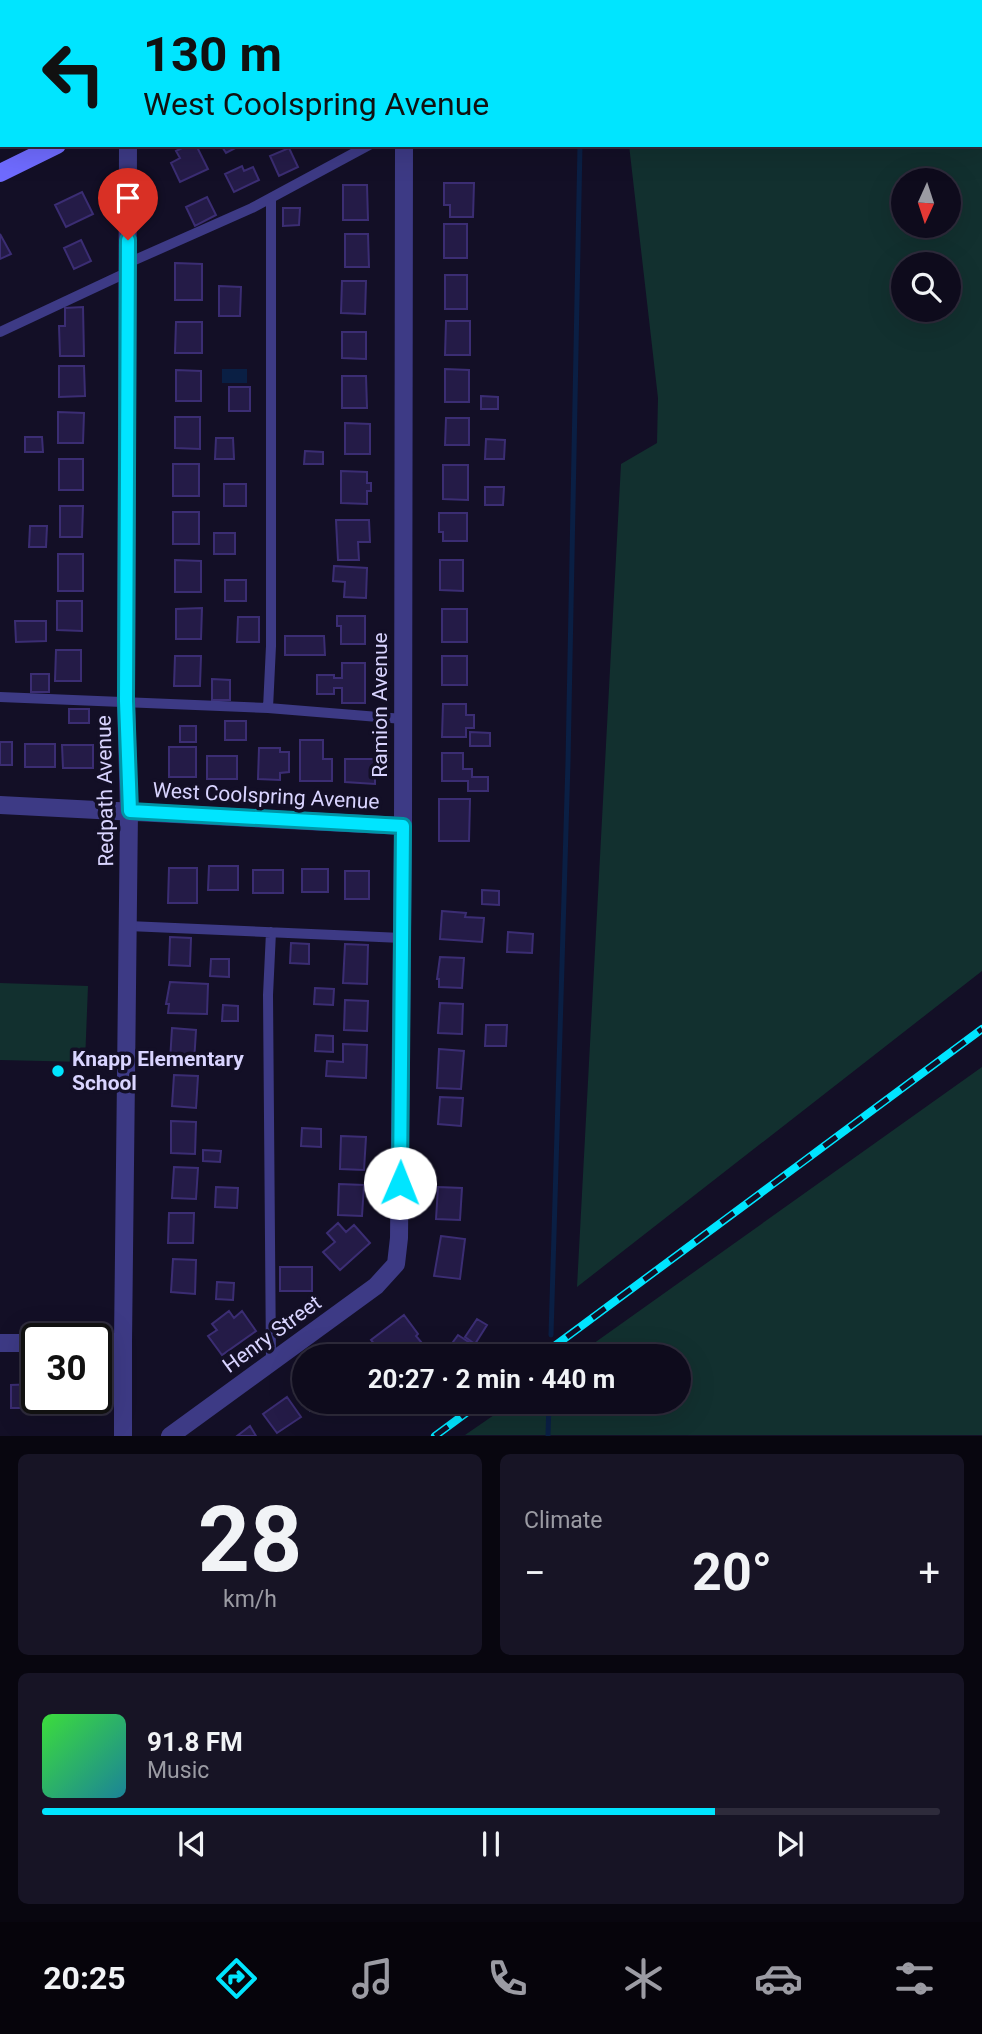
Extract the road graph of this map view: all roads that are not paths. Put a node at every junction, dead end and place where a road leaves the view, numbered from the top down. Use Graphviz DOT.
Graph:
graph roads {
  1 [pos="53,147"];
  2 [pos="128,147"];
  3 [pos="365,147"];
  4 [pos="404,147"];
  5 [pos="0,173"];
  6 [pos="271,198"];
  7 [pos="128,268"];
  8 [pos="0,332"];
  9 [pos="0,697"];
  10 [pos="126,701"];
  11 [pos="268,708"];
  12 [pos="403,719"];
  13 [pos="0,805"];
  14 [pos="130,811"];
  15 [pos="403,826"];
  16 [pos="128,926"];
  17 [pos="271,932"];
  18 [pos="402,938"];
  19 [pos="396,1264"];
  20 [pos="112,1342"];
  21 [pos="122,1342"];
  22 [pos="0,1343"];
  23 [pos="21,1343"];
  24 [pos="271,1363"];
  25 [pos="123,1436"];
  26 [pos="170,1436"];
  1 -- 5 [label="street"];
  2 -- 7 [label="street, Redpath Avenue"];
  3 -- 6 [label="lane"];
  4 -- 12 [label="street, Ramion Avenue"];
  6 -- 7 [label="lane"];
  6 -- 11 [label="lane"];
  7 -- 8 [label="lane"];
  7 -- 10 [label="street, Redpath Avenue"];
  9 -- 10 [label="lane"];
  10 -- 11 [label="lane"];
  10 -- 14 [label="street, Redpath Avenue"];
  11 -- 12 [label="lane"];
  12 -- 15 [label="street, Ramion Avenue"];
  13 -- 14 [label="street, West Coolspring Avenue"];
  14 -- 15 [label="street, West Coolspring Avenue"];
  14 -- 16 [label="street, Redpath Avenue"];
  15 -- 18 [label="street, Ramion Avenue"];
  16 -- 17 [label="lane"];
  16 -- 21 [label="street, Redpath Avenue"];
  17 -- 18 [label="lane"];
  17 -- 24 [label="lane"];
  18 -- 19 [label="street, Ramion Avenue"];
  19 -- 24 [label="street, Henry Street"];
  20 -- 21 [label="street"];
  21 -- 25 [label="street, Redpath Avenue"];
  22 -- 23 [label="street"];
  24 -- 26 [label="street, Henry Street"];
}
